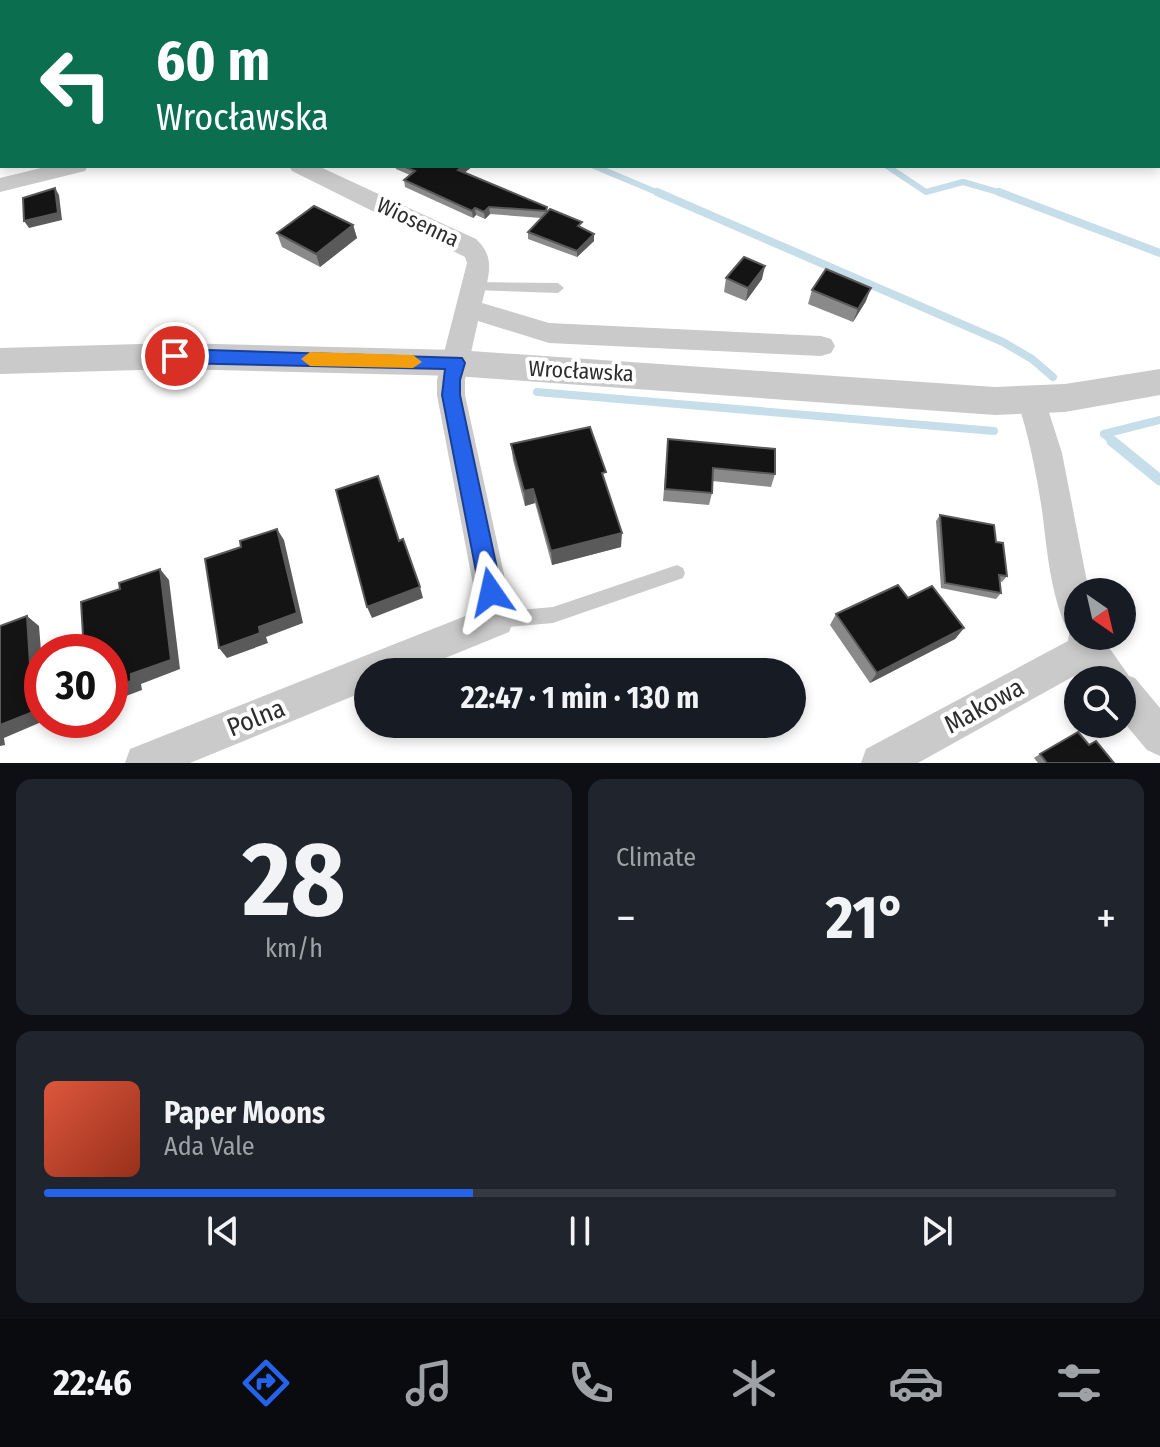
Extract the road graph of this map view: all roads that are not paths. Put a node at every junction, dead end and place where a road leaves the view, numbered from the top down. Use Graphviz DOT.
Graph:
graph roads {
  1 [pos="69,168"];
  2 [pos="304,168"];
  3 [pos="0,185"];
  4 [pos="558,288"];
  5 [pos="472,297"];
  6 [pos="821,346"];
  7 [pos="0,361"];
  8 [pos="456,363"];
  9 [pos="1160,382"];
  10 [pos="1031,400"];
  11 [pos="677,573"];
  12 [pos="1068,578"];
  13 [pos="497,620"];
  14 [pos="1064,646"];
  15 [pos="403,658"];
  16 [pos="354,678"];
  17 [pos="1136,708"];
  18 [pos="1160,737"];
  19 [pos="144,763"];
  20 [pos="880,763"];
  1 -- 3 [label="street"];
  2 -- 5 [label="street, Wiosenna"];
  4 -- 5 [label="lane"];
  5 -- 6 [label="street"];
  5 -- 8 [label="street, Wiosenna"];
  7 -- 8 [label="street, Wrocławska"];
  8 -- 10 [label="street, Wrocławska"];
  8 -- 13 [label="street"];
  9 -- 10 [label="street, Wrocławska"];
  10 -- 12 [label="street"];
  11 -- 13 [label="lane"];
  13 -- 15 [label="street, Polna"];
  14 -- 20 [label="street, Makowa"];
  16 -- 19 [label="street, Polna"];
  17 -- 18 [label="street"];
}
